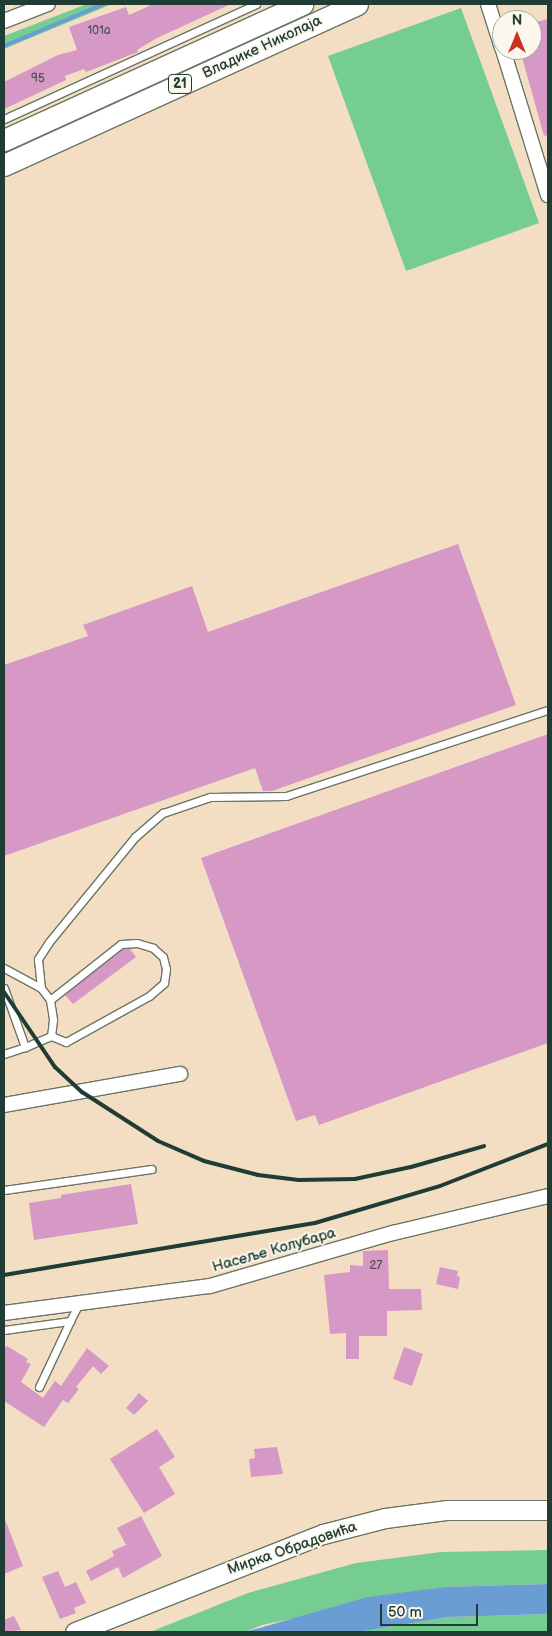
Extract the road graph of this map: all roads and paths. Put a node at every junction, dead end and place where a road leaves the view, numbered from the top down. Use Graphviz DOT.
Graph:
graph roads {
  1 [pos="48,4"];
  2 [pos="256,4"];
  3 [pos="302,4"];
  4 [pos="357,4"];
  5 [pos="488,4"];
  6 [pos="492,17"];
  7 [pos="4,21"];
  8 [pos="505,60"];
  9 [pos="4,118"];
  10 [pos="4,140"];
  11 [pos="4,165"];
  12 [pos="548,195"];
  13 [pos="548,710"];
  14 [pos="4,968"];
  15 [pos="4,988"];
  16 [pos="41,988"];
  17 [pos="50,1000"];
  18 [pos="51,1036"];
  19 [pos="25,1047"];
  20 [pos="4,1054"];
  21 [pos="180,1074"];
  22 [pos="4,1105"];
  23 [pos="152,1169"];
  24 [pos="4,1190"];
  25 [pos="548,1196"];
  26 [pos="79,1303"];
  27 [pos="4,1313"];
  28 [pos="70,1321"];
  29 [pos="4,1330"];
  30 [pos="39,1387"];
  31 [pos="548,1510"];
  32 [pos="75,1632"];
  1 -- 7 [label="street"];
  2 -- 9 [label="lane"];
  3 -- 10 [label="main road, Владике Николаја / 21"];
  4 -- 11 [label="main road, Владике Николаја / 21"];
  5 -- 6 [label="street"];
  8 -- 12 [label="street"];
  13 -- 16 [label="lane"];
  14 -- 16 [label="lane"];
  15 -- 19 [label="lane"];
  16 -- 17 [label="lane"];
  17 -- 18 [label="lane"];
  17 -- 18 [label="lane"];
  18 -- 19 [label="lane"];
  19 -- 20 [label="lane"];
  21 -- 22 [label="street"];
  23 -- 24 [label="lane"];
  25 -- 26 [label="street, Насеље Колубара"];
  26 -- 27 [label="street, Насеље Колубара"];
  26 -- 28 [label="lane"];
  28 -- 29 [label="lane"];
  28 -- 30 [label="lane"];
  31 -- 32 [label="street, Мирка Обрадовића"];
}
